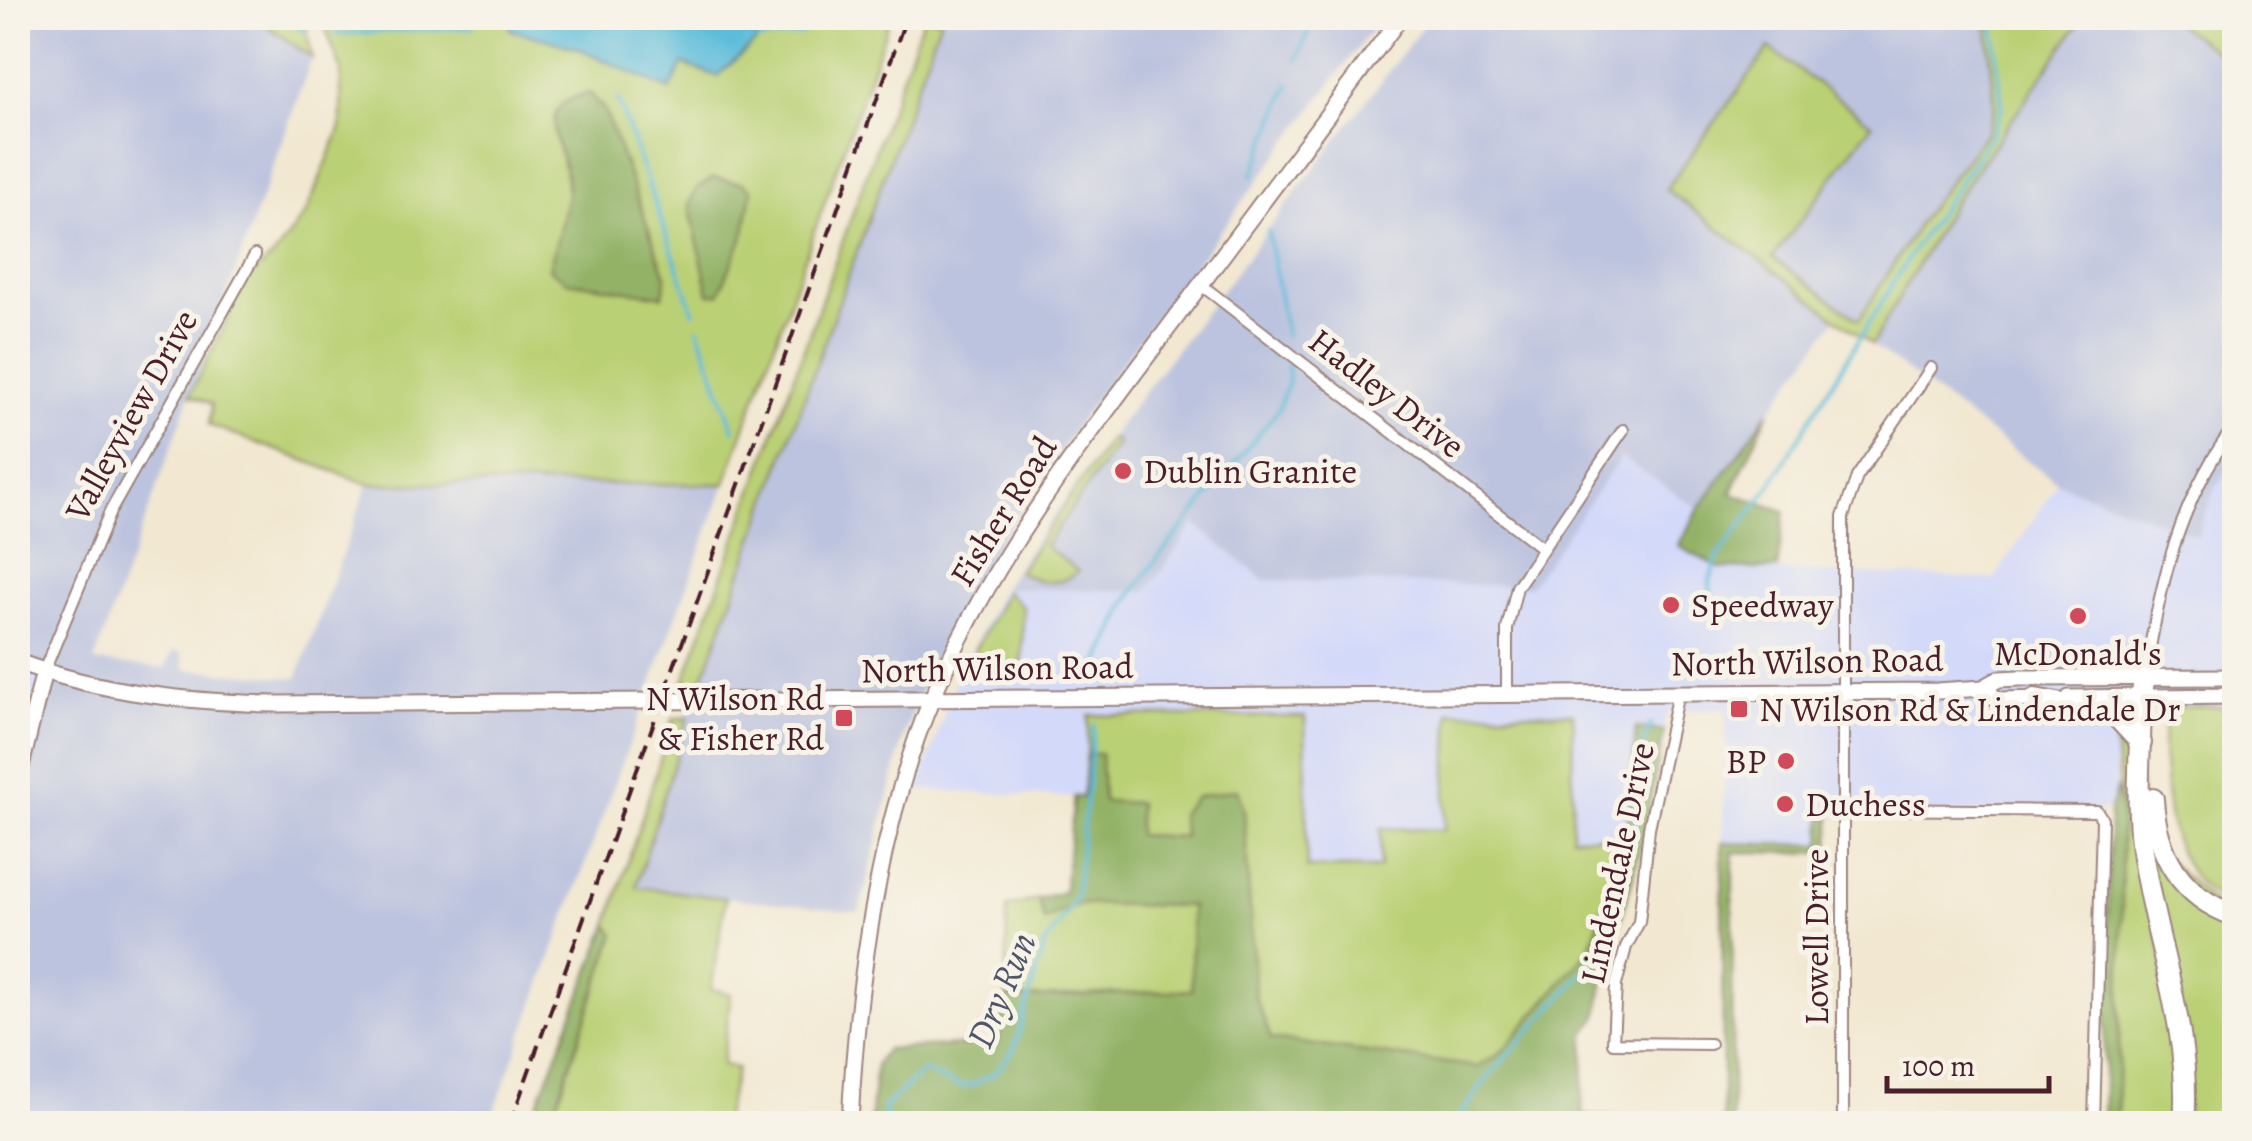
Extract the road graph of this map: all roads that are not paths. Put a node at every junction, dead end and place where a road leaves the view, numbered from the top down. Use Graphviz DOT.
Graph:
graph roads {
  1 [pos="1400,18"];
  2 [pos="254,256"];
  3 [pos="1200,284"];
  4 [pos="1931,368"];
  5 [pos="2234,427"];
  6 [pos="1623,430"];
  7 [pos="1542,546"];
  8 [pos="18,662"];
  9 [pos="44,671"];
  10 [pos="2234,677"];
  11 [pos="1982,688"];
  12 [pos="1845,691"];
  13 [pos="2146,691"];
  14 [pos="1507,694"];
  15 [pos="1678,694"];
  16 [pos="2234,696"];
  17 [pos="2035,699"];
  18 [pos="933,700"];
  19 [pos="2141,742"];
  20 [pos="18,780"];
  21 [pos="1844,809"];
  22 [pos="2234,915"];
  23 [pos="1710,1044"];
  24 [pos="850,1124"];
  25 [pos="1843,1124"];
  26 [pos="2094,1124"];
  27 [pos="2184,1124"];
  1 -- 3 [label="main road, Fisher Road"];
  2 -- 9 [label="street, Valleyview Drive"];
  3 -- 7 [label="street, Hadley Drive"];
  3 -- 18 [label="main road, Fisher Road"];
  4 -- 12 [label="street, Lowell Drive"];
  5 -- 13 [label="street"];
  6 -- 7 [label="street"];
  7 -- 14 [label="street"];
  8 -- 9 [label="main road, North Wilson Road"];
  9 -- 18 [label="main road, North Wilson Road"];
  9 -- 20 [label="main road, Valleyview Drive"];
  10 -- 13 [label="main road, North Wilson Road"];
  11 -- 12 [label="main road, North Wilson Road"];
  11 -- 13 [label="main road, North Wilson Road"];
  11 -- 17 [label="main road, North Wilson Road"];
  12 -- 15 [label="main road, North Wilson Road"];
  12 -- 21 [label="street, Lowell Drive"];
  13 -- 16 [label="main road, North Wilson Road"];
  13 -- 17 [label="main road, North Wilson Road"];
  13 -- 19 [label="highway"];
  13 -- 22 [label="highway"];
  14 -- 15 [label="main road, North Wilson Road"];
  14 -- 18 [label="main road, North Wilson Road"];
  15 -- 23 [label="street, Lindendale Drive"];
  17 -- 19 [label="highway"];
  18 -- 24 [label="main road, Fisher Road"];
  19 -- 27 [label="highway"];
  21 -- 25 [label="street, Lowell Drive"];
  21 -- 26 [label="street"];
}
